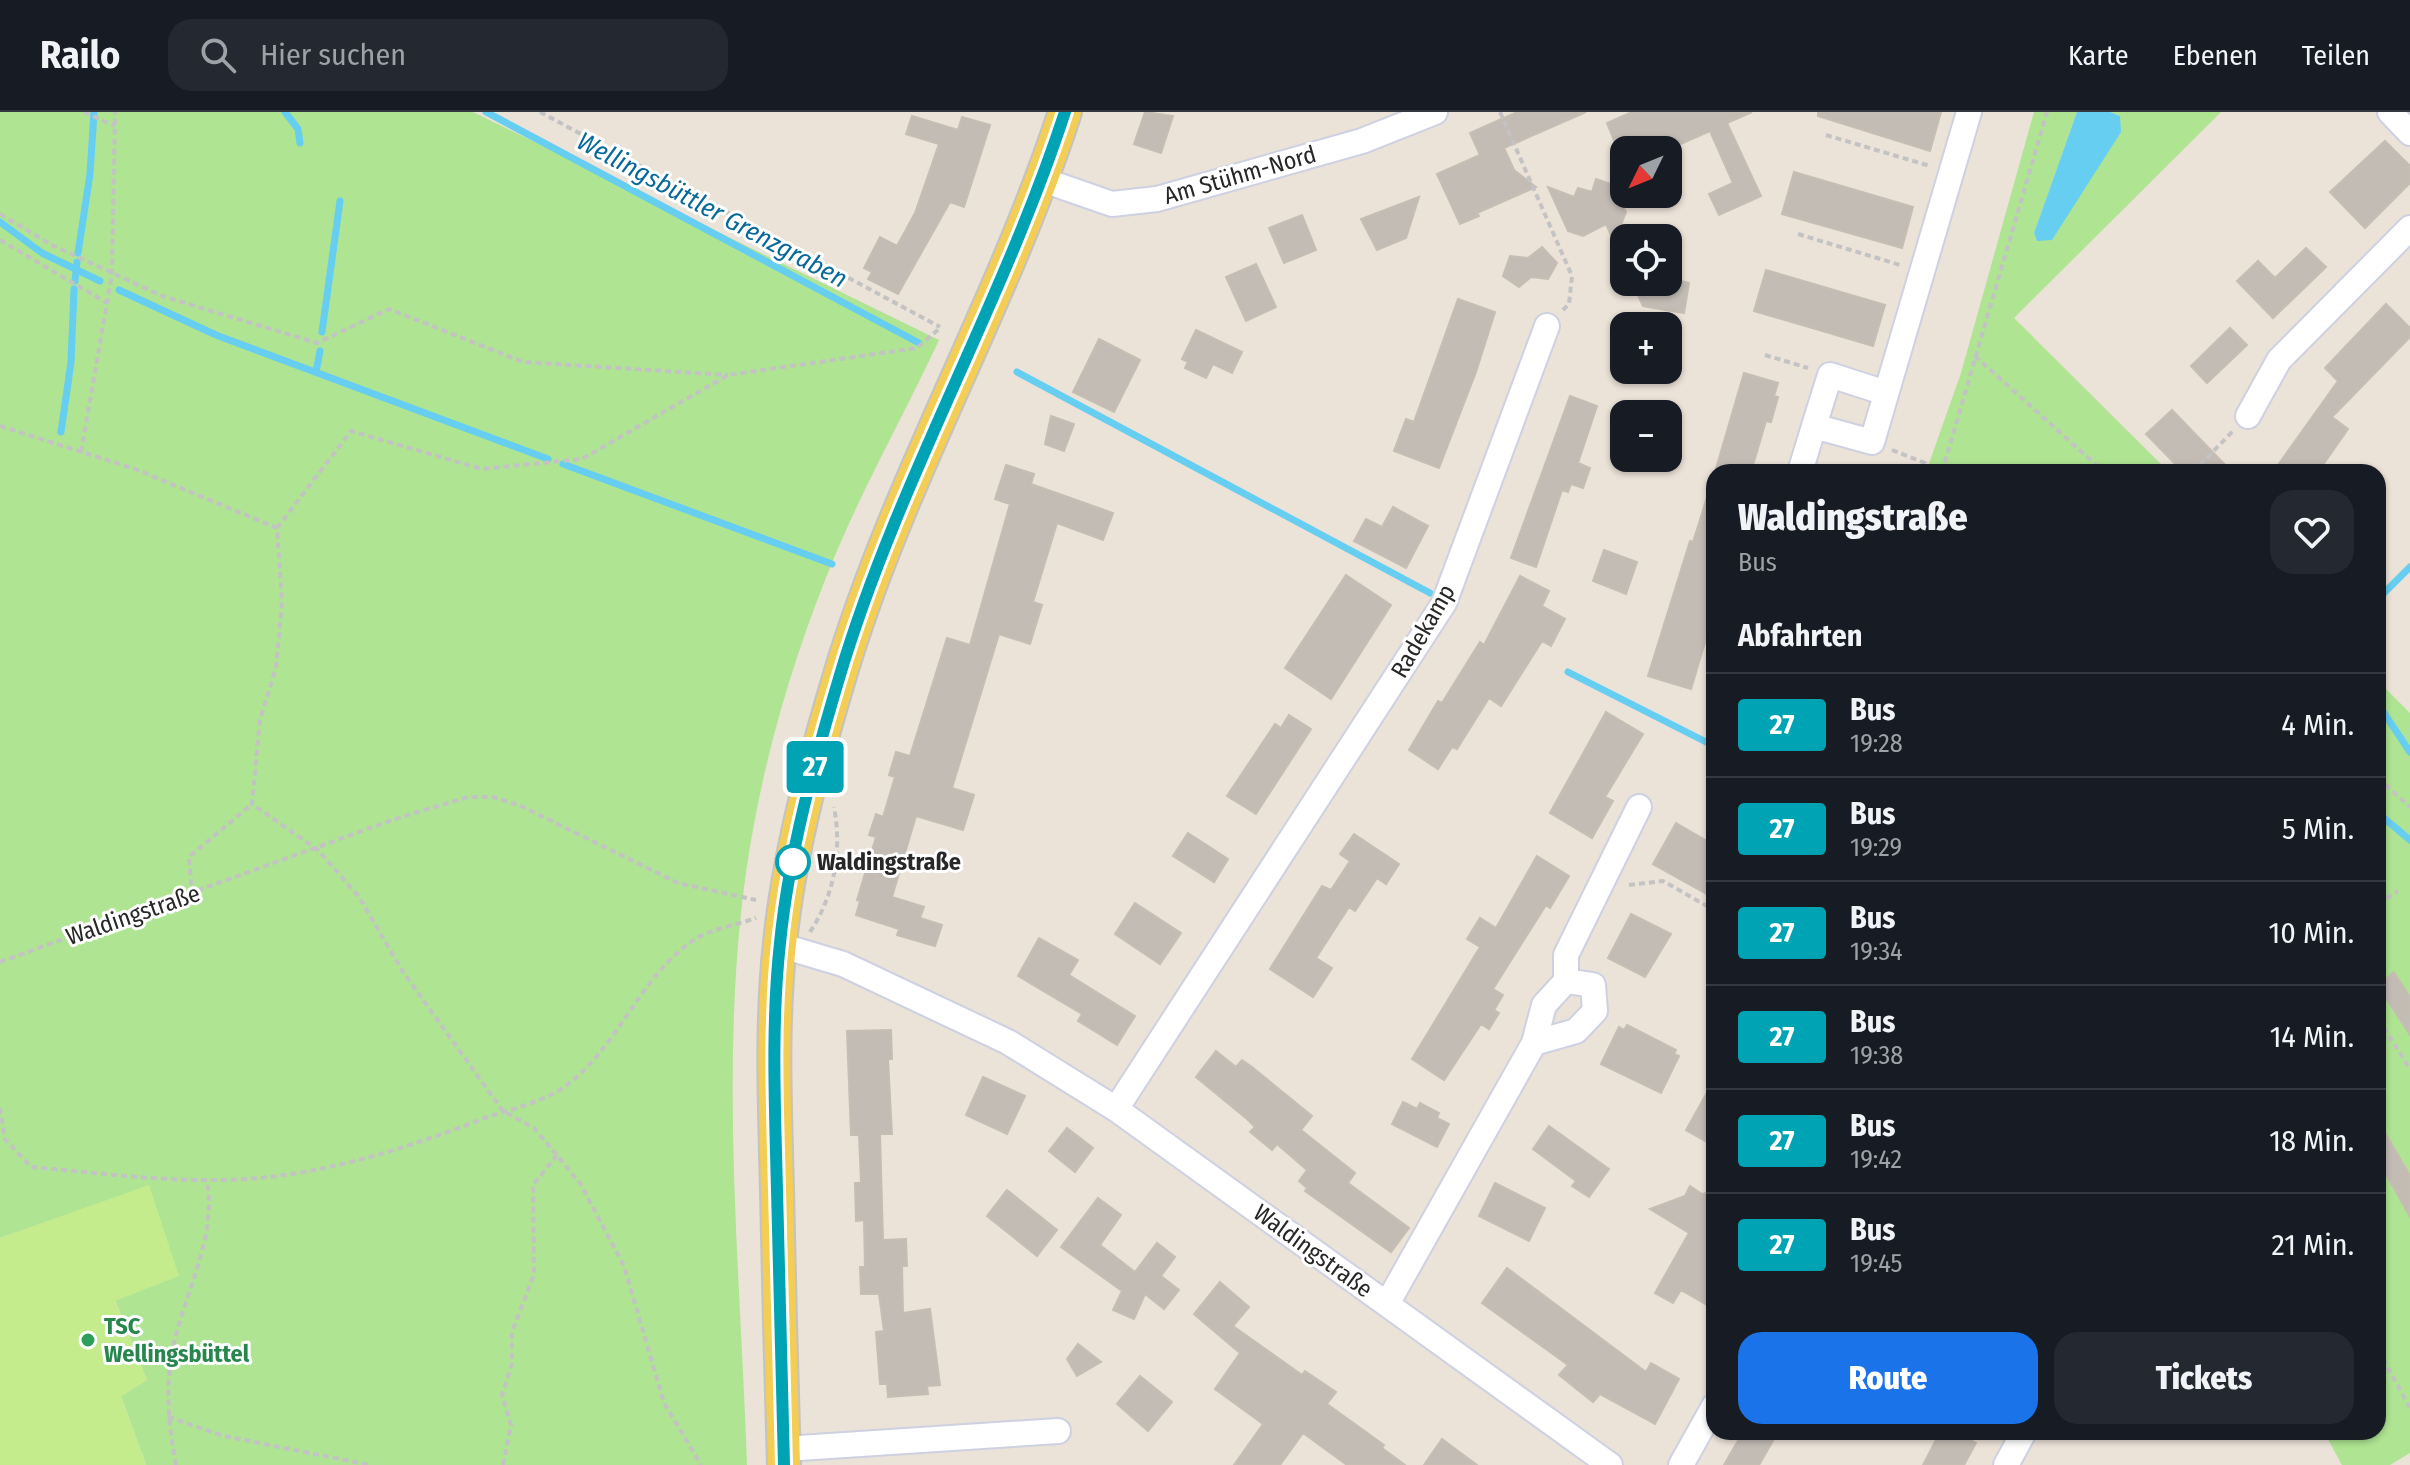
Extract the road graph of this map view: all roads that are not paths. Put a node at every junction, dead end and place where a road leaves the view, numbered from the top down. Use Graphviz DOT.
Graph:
graph roads {
  1 [pos="1065,112"];
  2 [pos="1435,112"];
  3 [pos="1969,112"];
  4 [pos="2390,112"];
  5 [pos="2410,133"];
  6 [pos="1043,180"];
  7 [pos="2410,228"];
  8 [pos="1547,326"];
  9 [pos="1886,393"];
  10 [pos="2248,416"];
  11 [pos="1814,426"];
  12 [pos="1802,464"];
  13 [pos="1639,807"];
  14 [pos="779,945"];
  15 [pos="1566,981"];
  16 [pos="1534,1043"];
  17 [pos="1116,1109"];
  18 [pos="1387,1304"];
  19 [pos="1706,1420"];
  20 [pos="1058,1431"];
  21 [pos="2020,1440"];
  22 [pos="784,1457"];
  23 [pos="1610,1465"];
  24 [pos="1681,1465"];
  25 [pos="2006,1465"];
  1 -- 6 [label="main road"];
  2 -- 6 [label="street, Am Stühm-Nord"];
  3 -- 9 [label="street"];
  4 -- 5 [label="street"];
  6 -- 14 [label="main road"];
  7 -- 10 [label="street"];
  8 -- 17 [label="street, Radekamp"];
  9 -- 11 [label="street"];
  9 -- 11 [label="street"];
  11 -- 12 [label="street"];
  13 -- 15 [label="street"];
  14 -- 17 [label="street, Waldingstraße"];
  14 -- 22 [label="main road"];
  15 -- 16 [label="street, Waldingstraße"];
  15 -- 16 [label="street"];
  16 -- 18 [label="street, Waldingstraße"];
  17 -- 18 [label="street, Waldingstraße"];
  18 -- 23 [label="street, Waldingstraße"];
  19 -- 24 [label="street"];
  20 -- 22 [label="street"];
  21 -- 25 [label="street"];
}
